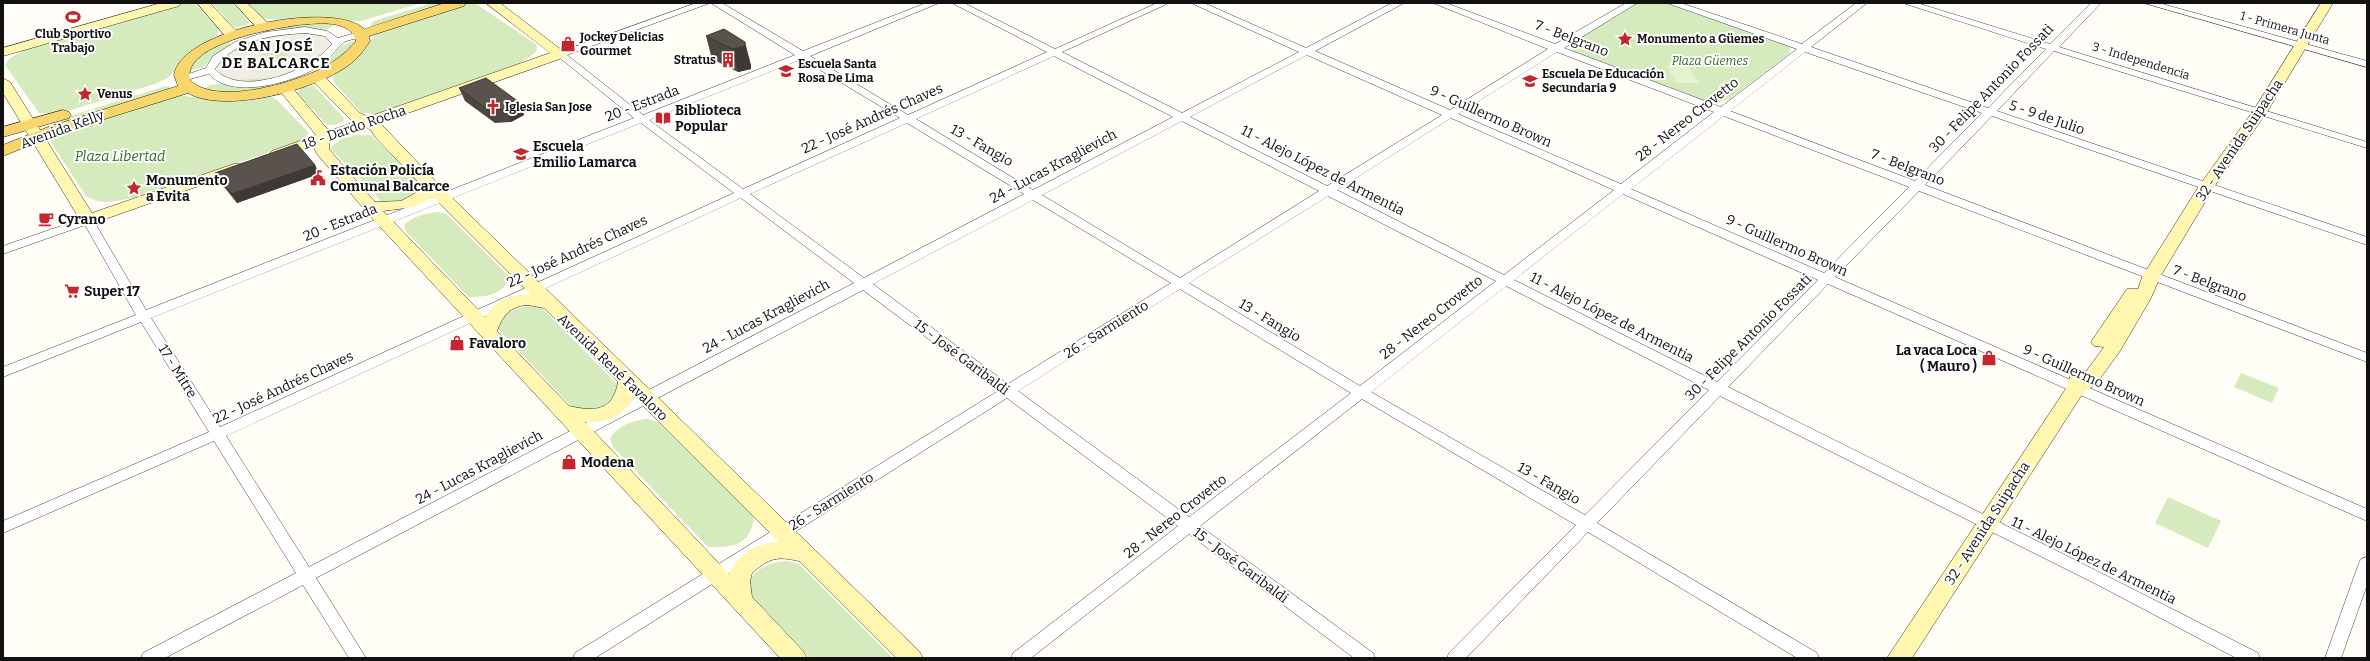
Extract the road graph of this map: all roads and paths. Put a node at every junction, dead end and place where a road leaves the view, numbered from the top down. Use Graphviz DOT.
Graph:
graph roads {
  1 [pos="175,3"];
  2 [pos="203,3"];
  3 [pos="240,3"];
  4 [pos="427,3"];
  5 [pos="459,3"];
  6 [pos="492,3"];
  7 [pos="705,3"];
  8 [pos="716,3"];
  9 [pos="934,3"];
  10 [pos="957,3"];
  11 [pos="1164,3"];
  12 [pos="1196,3"];
  13 [pos="1399,3"];
  14 [pos="1438,3"];
  15 [pos="1632,3"];
  16 [pos="1672,3"];
  17 [pos="1862,3"];
  18 [pos="1908,3"];
  19 [pos="2096,3"];
  20 [pos="2149,3"];
  21 [pos="2327,3"];
  22 [pos="266,30"];
  23 [pos="358,30"];
  24 [pos="232,35"];
  25 [pos="336,42"];
  26 [pos="2301,46"];
  27 [pos="1556,48"];
  28 [pos="1804,48"];
  29 [pos="2052,48"];
  30 [pos="1306,51"];
  31 [pos="3,52"];
  32 [pos="1054,52"];
  33 [pos="560,54"];
  34 [pos="802,55"];
  35 [pos="2367,64"];
  36 [pos="210,70"];
  37 [pos="317,77"];
  38 [pos="3,82"];
  39 [pos="186,83"];
  40 [pos="282,83"];
  41 [pos="1722,112"];
  42 [pos="1990,112"];
  43 [pos="2260,112"];
  44 [pos="1450,114"];
  45 [pos="1182,117"];
  46 [pos="642,119"];
  47 [pos="906,119"];
  48 [pos="28,124"];
  49 [pos="374,128"];
  50 [pos="3,132"];
  51 [pos="37,138"];
  52 [pos="323,144"];
  53 [pos="2367,145"];
  54 [pos="4,150"];
  55 [pos="265,158"];
  56 [pos="250,163"];
  57 [pos="1917,186"];
  58 [pos="2208,186"];
  59 [pos="1622,189"];
  60 [pos="1327,190"];
  61 [pos="436,191"];
  62 [pos="742,193"];
  63 [pos="1034,194"];
  64 [pos="370,206"];
  65 [pos="88,220"];
  66 [pos="384,221"];
  67 [pos="2367,241"];
  68 [pos="3,250"];
  69 [pos="2151,277"];
  70 [pos="1827,279"];
  71 [pos="1505,280"];
  72 [pos="1179,283"];
  73 [pos="863,284"];
  74 [pos="533,288"];
  75 [pos="548,303"];
  76 [pos="143,316"];
  77 [pos="473,316"];
  78 [pos="488,331"];
  79 [pos="2367,358"];
  80 [pos="3,372"];
  81 [pos="628,381"];
  82 [pos="2076,388"];
  83 [pos="1719,389"];
  84 [pos="1007,390"];
  85 [pos="1360,392"];
  86 [pos="645,398"];
  87 [pos="563,412"];
  88 [pos="582,431"];
  89 [pos="217,434"];
  90 [pos="2367,515"];
  91 [pos="1587,524"];
  92 [pos="1986,524"];
  93 [pos="1189,526"];
  94 [pos="3,527"];
  95 [pos="782,532"];
  96 [pos="806,556"];
  97 [pos="2367,563"];
  98 [pos="717,574"];
  99 [pos="306,576"];
  100 [pos="741,600"];
  101 [pos="149,658"];
  102 [pos="358,658"];
  103 [pos="581,658"];
  104 [pos="795,658"];
  105 [pos="911,658"];
  106 [pos="1019,658"];
  107 [pos="1366,658"];
  108 [pos="1455,658"];
  109 [pos="1811,658"];
  110 [pos="1899,658"];
  111 [pos="2252,658"];
  112 [pos="2333,658"];
  1 -- 31 [label="street"];
  2 -- 24 [label="street"];
  3 -- 22 [label="street"];
  4 -- 23 [label="main road"];
  5 -- 23 [label="main road"];
  6 -- 33 [label="street"];
  7 -- 33 [label="street, 18 - Dardo Rocha"];
  8 -- 34 [label="street, 13 - Fangio"];
  9 -- 34 [label="street, 20 - Estrada"];
  10 -- 32 [label="street, 11 - Alejo López de Armentia"];
  11 -- 32 [label="street, 22 - José Andrés Chaves"];
  12 -- 30 [label="street, 9 - Guillermo Brown"];
  13 -- 30 [label="street, 24 - Lucas Kraglievich"];
  14 -- 27 [label="street, 7 - Belgrano"];
  15 -- 27 [label="street, 26 - Sarmiento"];
  16 -- 28 [label="street, 5 - 9 de Julio"];
  17 -- 28 [label="street, 28 - Nereo Crovetto"];
  18 -- 29 [label="street, 3 - Independencia"];
  19 -- 29 [label="street, 30 - Felipe Antonio Fossati"];
  20 -- 26 [label="street, 1 - Primera Junta"];
  21 -- 26 [label="street, 32 - Avenida Suipacha"];
  22 -- 23 [label="main road"];
  22 -- 24 [label="main road"];
  22 -- 25 [label="street"];
  22 -- 36 [label="street"];
  23 -- 25 [label="street"];
  23 -- 37 [label="main road"];
  24 -- 39 [label="main road"];
  25 -- 40 [label="street"];
  26 -- 35 [label="street, 1 - Primera Junta"];
  26 -- 43 [label="street, 32 - Avenida Suipacha"];
  27 -- 41 [label="street, 7 - Belgrano"];
  27 -- 44 [label="street, 26 - Sarmiento"];
  28 -- 41 [label="street, 28 - Nereo Crovetto"];
  28 -- 42 [label="street, 5 - 9 de Julio"];
  29 -- 42 [label="street, 30 - Felipe Antonio Fossati"];
  29 -- 43 [label="street, 3 - Independencia"];
  30 -- 44 [label="street, 9 - Guillermo Brown"];
  30 -- 45 [label="street, 24 - Lucas Kraglievich"];
  32 -- 45 [label="street, 11 - Alejo López de Armentia"];
  32 -- 47 [label="street, 22 - José Andrés Chaves"];
  33 -- 46 [label="street, 15 - José Garibaldi"];
  33 -- 49 [label="street, 18 - Dardo Rocha"];
  34 -- 46 [label="street, 20 - Estrada"];
  34 -- 47 [label="street, 13 - Fangio"];
  36 -- 39 [label="street, Avenida Kelly"];
  36 -- 40 [label="street"];
  37 -- 40 [label="main road"];
  37 -- 49 [label="street, Avenida René Favaloro"];
  38 -- 48 [label="street, 17 - Mitre"];
  39 -- 40 [label="main road"];
  39 -- 48 [label="main road, Avenida Kelly"];
  39 -- 51 [label="main road, Avenida Kelly"];
  40 -- 52 [label="street"];
  41 -- 57 [label="street, 7 - Belgrano"];
  41 -- 59 [label="street, 28 - Nereo Crovetto"];
  42 -- 57 [label="street, 30 - Felipe Antonio Fossati"];
  42 -- 58 [label="street, 5 - 9 de Julio"];
  43 -- 53 [label="street, 3 - Independencia"];
  43 -- 58 [label="street, 32 - Avenida Suipacha"];
  44 -- 59 [label="street, 9 - Guillermo Brown"];
  44 -- 60 [label="street, 26 - Sarmiento"];
  45 -- 60 [label="street, 11 - Alejo López de Armentia"];
  45 -- 63 [label="street, 24 - Lucas Kraglievich"];
  46 -- 61 [label="street, 20 - Estrada"];
  46 -- 62 [label="street, 15 - José Garibaldi"];
  47 -- 62 [label="street, 22 - José Andrés Chaves"];
  47 -- 63 [label="street, 13 - Fangio"];
  48 -- 50 [label="main road, Avenida Kelly"];
  48 -- 51 [label="street, 17 - Mitre"];
  49 -- 52 [label="street, 18 - Dardo Rocha"];
  49 -- 61 [label="street, Avenida René Favaloro"];
  50 -- 54 [label="main road"];
  51 -- 54 [label="main road, Avenida Kelly"];
  51 -- 65 [label="street, 17 - Mitre"];
  52 -- 55 [label="street, 18 - Dardo Rocha"];
  52 -- 64 [label="street"];
  56 -- 65 [label="street"];
  57 -- 69 [label="street, 7 - Belgrano"];
  57 -- 70 [label="street, 30 - Felipe Antonio Fossati"];
  58 -- 67 [label="street, 5 - 9 de Julio"];
  58 -- 69 [label="street, 32 - Avenida Suipacha"];
  59 -- 70 [label="street, 9 - Guillermo Brown"];
  59 -- 71 [label="street, 28 - Nereo Crovetto"];
  60 -- 71 [label="street, 11 - Alejo López de Armentia"];
  60 -- 72 [label="street, 26 - Sarmiento"];
  61 -- 64 [label="street"];
  61 -- 66 [label="street, 20 - Estrada"];
  61 -- 74 [label="street, Avenida René Favaloro"];
  62 -- 73 [label="street, 15 - José Garibaldi"];
  62 -- 74 [label="street, 22 - José Andrés Chaves"];
  63 -- 72 [label="street, 13 - Fangio"];
  63 -- 73 [label="street, 24 - Lucas Kraglievich"];
  64 -- 66 [label="street"];
  65 -- 68 [label="street"];
  65 -- 76 [label="street, 17 - Mitre"];
  66 -- 76 [label="street, 20 - Estrada"];
  66 -- 77 [label="street"];
  69 -- 79 [label="street, 7 - Belgrano"];
  69 -- 82 [label="street, 32 - Avenida Suipacha"];
  70 -- 82 [label="street, 9 - Guillermo Brown"];
  70 -- 83 [label="street, 30 - Felipe Antonio Fossati"];
  71 -- 83 [label="street, 11 - Alejo López de Armentia"];
  71 -- 85 [label="street, 28 - Nereo Crovetto"];
  72 -- 84 [label="street, 26 - Sarmiento"];
  72 -- 85 [label="street, 13 - Fangio"];
  73 -- 84 [label="street, 15 - José Garibaldi"];
  73 -- 86 [label="street, 24 - Lucas Kraglievich"];
  74 -- 75 [label="street, Avenida René Favaloro"];
  74 -- 77 [label="street, 22 - José Andrés Chaves"];
  75 -- 78 [label="street"];
  75 -- 81 [label="street, Avenida René Favaloro"];
  76 -- 80 [label="street, 20 - Estrada"];
  76 -- 89 [label="street, 17 - Mitre"];
  77 -- 78 [label="street"];
  77 -- 89 [label="street, 22 - José Andrés Chaves"];
  78 -- 87 [label="street"];
  81 -- 86 [label="street, Avenida René Favaloro"];
  81 -- 87 [label="street"];
  82 -- 90 [label="street, 9 - Guillermo Brown"];
  82 -- 92 [label="street, 32 - Avenida Suipacha"];
  83 -- 91 [label="street, 30 - Felipe Antonio Fossati"];
  83 -- 92 [label="street, 11 - Alejo López de Armentia"];
  84 -- 93 [label="street, 15 - José Garibaldi"];
  84 -- 95 [label="street, 26 - Sarmiento"];
  85 -- 91 [label="street, 13 - Fangio"];
  85 -- 93 [label="street, 28 - Nereo Crovetto"];
  86 -- 88 [label="street, 24 - Lucas Kraglievich"];
  86 -- 95 [label="street, Avenida René Favaloro"];
  87 -- 88 [label="street"];
  88 -- 98 [label="street"];
  88 -- 99 [label="street, 24 - Lucas Kraglievich"];
  89 -- 94 [label="street, 22 - José Andrés Chaves"];
  89 -- 99 [label="street, 17 - Mitre"];
  91 -- 108 [label="street, 30 - Felipe Antonio Fossati"];
  91 -- 109 [label="street, 13 - Fangio"];
  92 -- 110 [label="street, 32 - Avenida Suipacha"];
  92 -- 111 [label="street, 11 - Alejo López de Armentia"];
  93 -- 106 [label="street, 28 - Nereo Crovetto"];
  93 -- 107 [label="street, 15 - José Garibaldi"];
  95 -- 96 [label="street, Avenida René Favaloro"];
  95 -- 98 [label="street, 26 - Sarmiento"];
  96 -- 100 [label="street"];
  96 -- 105 [label="street, Avenida René Favaloro"];
  97 -- 112 [label="street"];
  98 -- 100 [label="street"];
  98 -- 103 [label="street, 26 - Sarmiento"];
  99 -- 101 [label="street, 24 - Lucas Kraglievich"];
  99 -- 102 [label="street, 17 - Mitre"];
  100 -- 104 [label="street"];
}
